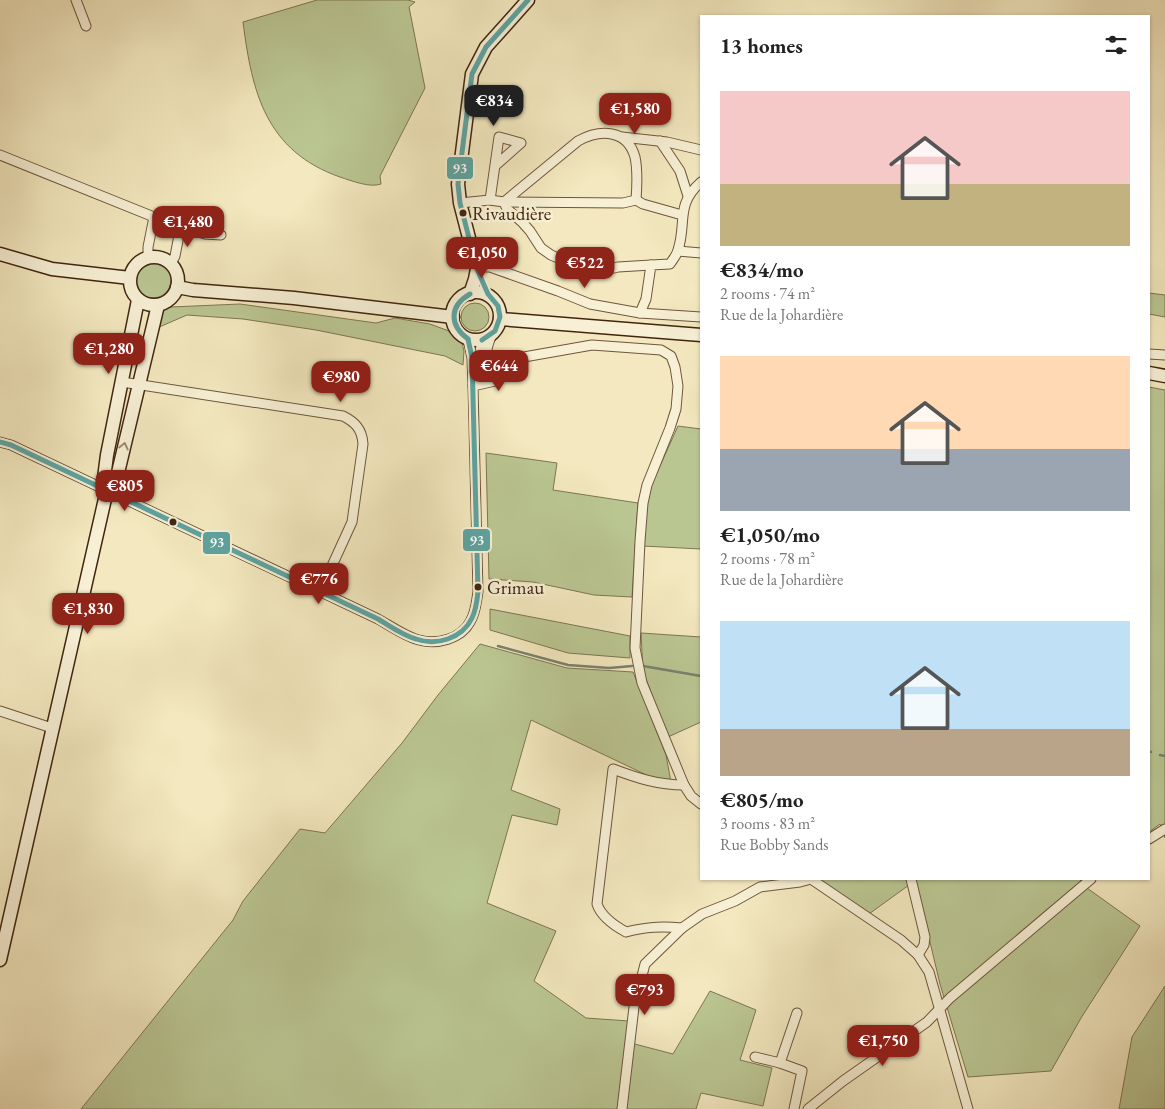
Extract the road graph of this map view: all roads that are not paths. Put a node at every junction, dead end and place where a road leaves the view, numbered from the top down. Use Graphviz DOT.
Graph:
graph roads {
  1 [pos="76,0"];
  2 [pos="528,0"];
  3 [pos="86,26"];
  4 [pos="622,137"];
  5 [pos="660,141"];
  6 [pos="700,150"];
  7 [pos="0,155"];
  8 [pos="495,166"];
  9 [pos="700,183"];
  10 [pos="688,196"];
  11 [pos="490,200"];
  12 [pos="636,200"];
  13 [pos="504,202"];
  14 [pos="460,203"];
  15 [pos="682,214"];
  16 [pos="154,217"];
  17 [pos="181,225"];
  18 [pos="221,235"];
  19 [pos="678,251"];
  20 [pos="700,253"];
  21 [pos="0,254"];
  22 [pos="148,257"];
  23 [pos="171,264"];
  24 [pos="652,265"];
  25 [pos="476,269"];
  26 [pos="130,278"];
  27 [pos="177,287"];
  28 [pos="470,294"];
  29 [pos="490,297"];
  30 [pos="138,300"];
  31 [pos="158,305"];
  32 [pos="640,313"];
  33 [pos="453,317"];
  34 [pos="700,317"];
  35 [pos="500,318"];
  36 [pos="700,335"];
  37 [pos="487,337"];
  38 [pos="468,339"];
  39 [pos="1150,354"];
  40 [pos="1165,355"];
  41 [pos="507,368"];
  42 [pos="1150,373"];
  43 [pos="1165,374"];
  44 [pos="122,382"];
  45 [pos="139,385"];
  46 [pos="474,386"];
  47 [pos="0,442"];
  48 [pos="107,490"];
  49 [pos="320,592"];
  50 [pos="0,711"];
  51 [pos="52,728"];
  52 [pos="684,785"];
  53 [pos="700,803"];
  54 [pos="1165,829"];
  55 [pos="1150,838"];
  56 [pos="807,880"];
  57 [pos="812,880"];
  58 [pos="911,880"];
  59 [pos="1090,880"];
  60 [pos="682,928"];
  61 [pos="918,956"];
  62 [pos="0,960"];
  63 [pos="940,1008"];
  64 [pos="797,1013"];
  65 [pos="755,1057"];
  66 [pos="780,1063"];
  67 [pos="622,1109"];
  68 [pos="794,1109"];
  69 [pos="808,1109"];
  70 [pos="968,1109"];
  1 -- 3 [label="street"];
  2 -- 14 [label="street"];
  4 -- 5 [label="street"];
  4 -- 12 [label="street"];
  4 -- 13 [label="street"];
  5 -- 6 [label="street"];
  5 -- 10 [label="street"];
  7 -- 16 [label="street"];
  8 -- 11 [label="street"];
  9 -- 10 [label="street"];
  10 -- 15 [label="street"];
  11 -- 13 [label="street"];
  11 -- 14 [label="street"];
  12 -- 13 [label="street"];
  12 -- 15 [label="street"];
  13 -- 24 [label="street"];
  14 -- 25 [label="street"];
  15 -- 19 [label="street"];
  16 -- 17 [label="street"];
  16 -- 22 [label="street"];
  17 -- 18 [label="street"];
  17 -- 23 [label="street"];
  19 -- 20 [label="street"];
  19 -- 24 [label="street"];
  21 -- 26 [label="street"];
  22 -- 23 [label="street"];
  22 -- 26 [label="street"];
  23 -- 27 [label="street"];
  24 -- 32 [label="street"];
  25 -- 28 [label="street"];
  25 -- 29 [label="street"];
  25 -- 32 [label="street"];
  26 -- 30 [label="street"];
  27 -- 31 [label="street"];
  27 -- 33 [label="street"];
  28 -- 29 [label="street"];
  28 -- 33 [label="street"];
  29 -- 35 [label="street"];
  30 -- 31 [label="street"];
  30 -- 44 [label="street"];
  31 -- 45 [label="street"];
  32 -- 34 [label="street"];
  33 -- 38 [label="street"];
  35 -- 36 [label="street"];
  35 -- 37 [label="street"];
  37 -- 38 [label="street"];
  37 -- 41 [label="street"];
  37 -- 46 [label="street"];
  38 -- 46 [label="street"];
  39 -- 40 [label="street"];
  41 -- 46 [label="street"];
  41 -- 52 [label="street"];
  42 -- 43 [label="street"];
  44 -- 45 [label="street"];
  44 -- 48 [label="street"];
  48 -- 45 [label="street, one-way"];
  45 -- 49 [label="street"];
  46 -- 49 [label="street"];
  47 -- 48 [label="street"];
  48 -- 49 [label="street"];
  48 -- 51 [label="street"];
  50 -- 51 [label="street"];
  51 -- 62 [label="street"];
  52 -- 53 [label="street"];
  52 -- 60 [label="street"];
  54 -- 55 [label="street"];
  56 -- 60 [label="street"];
  57 -- 61 [label="street"];
  58 -- 61 [label="street"];
  59 -- 63 [label="street"];
  60 -- 67 [label="street"];
  61 -- 63 [label="street"];
  63 -- 69 [label="street"];
  63 -- 70 [label="street"];
  64 -- 66 [label="street"];
  65 -- 66 [label="street"];
  66 -- 68 [label="street"];
}
